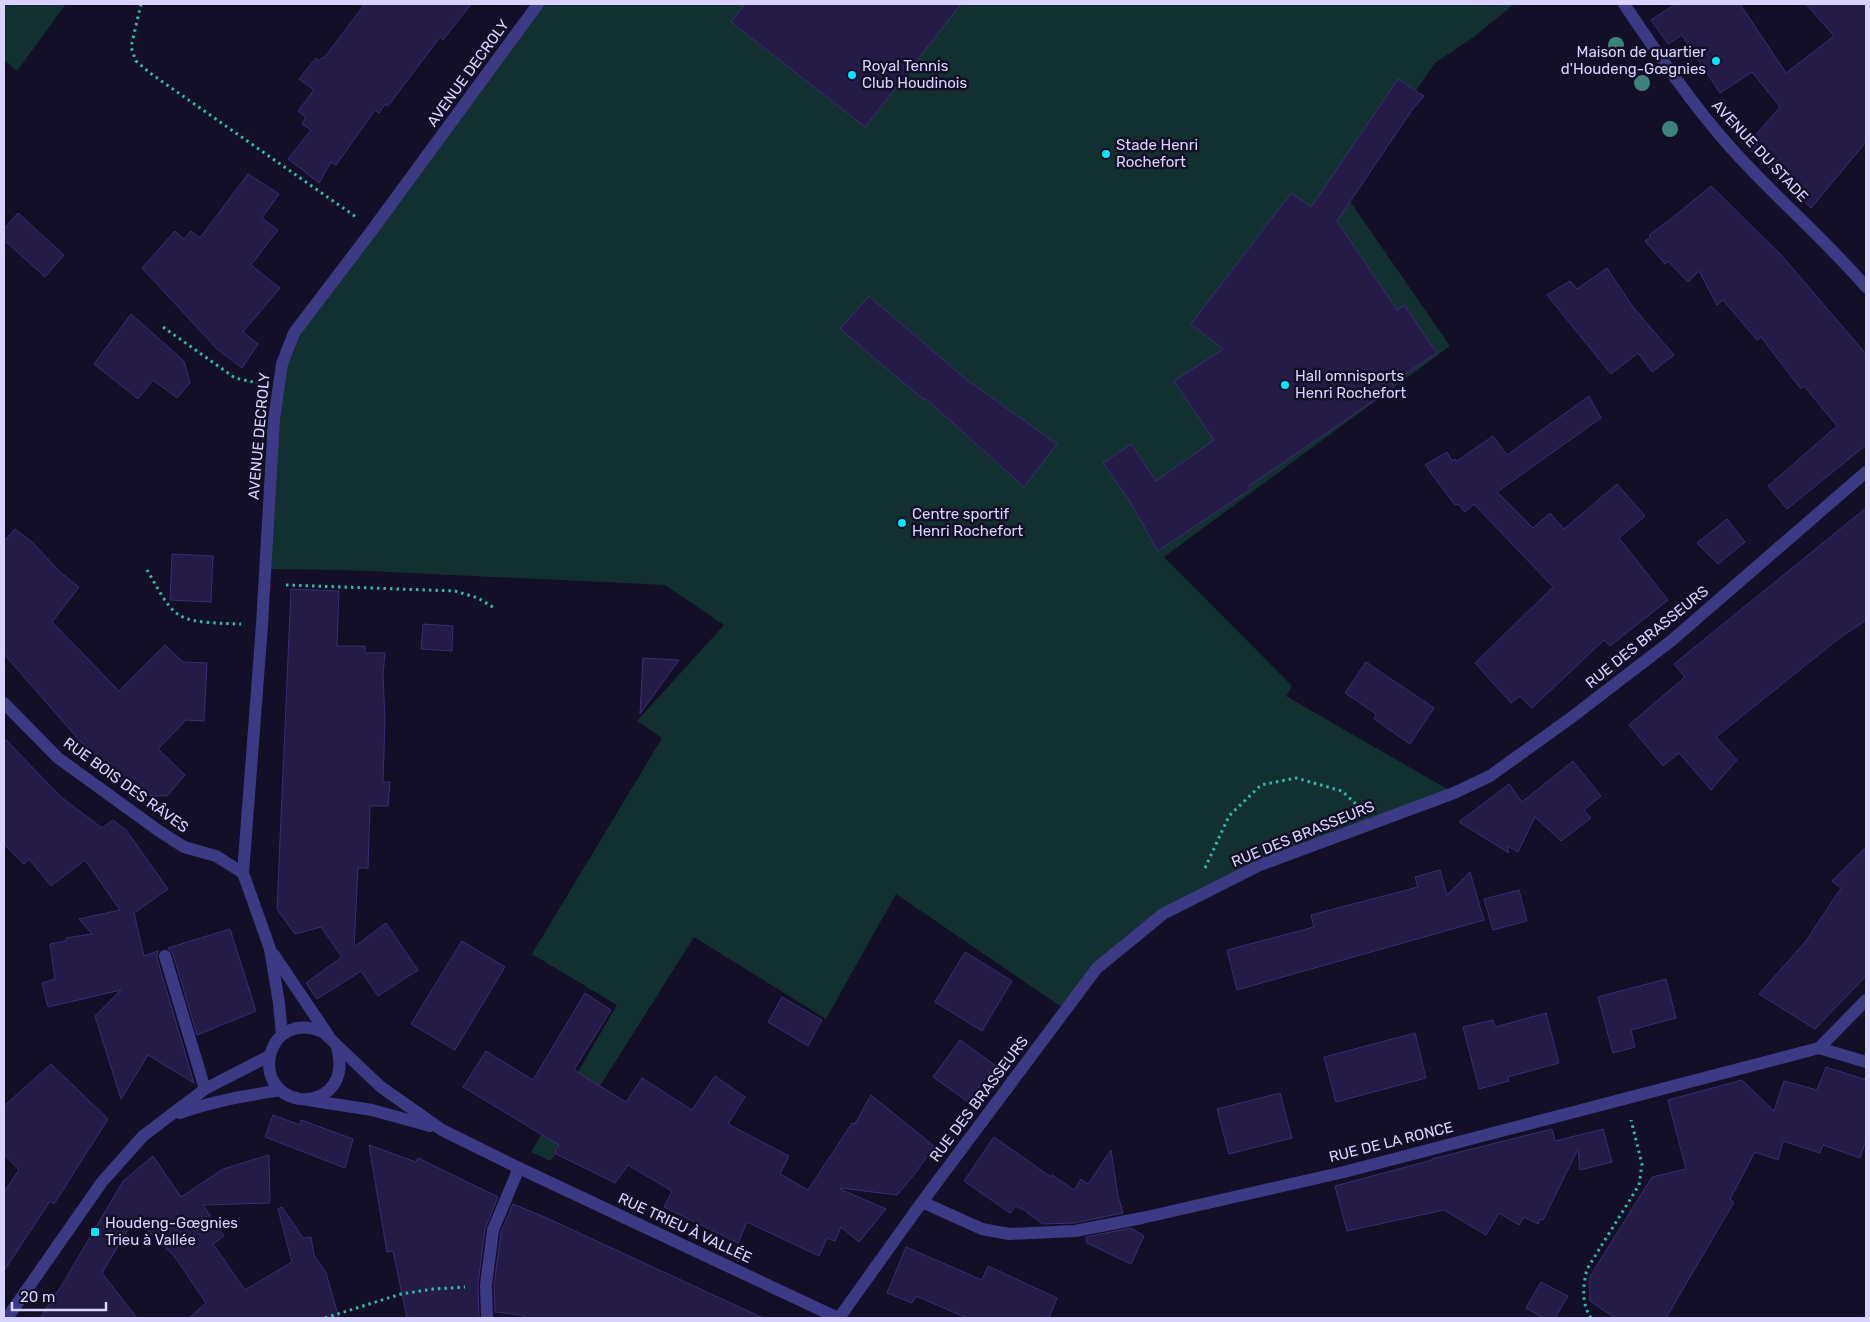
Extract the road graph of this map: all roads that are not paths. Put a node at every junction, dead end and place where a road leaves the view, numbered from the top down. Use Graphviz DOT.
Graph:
graph roads {
  1 [pos="538,4"];
  2 [pos="1624,4"];
  3 [pos="1866,287"];
  4 [pos="1866,472"];
  5 [pos="4,703"];
  6 [pos="243,873"];
  7 [pos="270,949"];
  8 [pos="165,956"];
  9 [pos="1866,1000"];
  10 [pos="282,1035"];
  11 [pos="334,1043"];
  12 [pos="1819,1048"];
  13 [pos="269,1056"];
  14 [pos="1866,1062"];
  15 [pos="205,1089"];
  16 [pos="280,1090"];
  17 [pos="306,1099"];
  18 [pos="168,1118"];
  19 [pos="442,1130"];
  20 [pos="519,1168"];
  21 [pos="922,1202"];
  22 [pos="7,1318"];
  23 [pos="487,1318"];
  24 [pos="839,1318"];
  1 -- 6 [label="street, AVENUE DECROLY"];
  2 -- 3 [label="street, AVENUE DU STADE"];
  4 -- 21 [label="street, RUE DES BRASSEURS"];
  5 -- 6 [label="street, RUE BOIS DES RÂVES"];
  6 -- 7 [label="street, AVENUE DECROLY"];
  7 -- 10 [label="street"];
  7 -- 11 [label="street"];
  8 -- 15 [label="street"];
  9 -- 12 [label="street"];
  10 -- 11 [label="street"];
  10 -- 13 [label="street"];
  11 -- 17 [label="street"];
  11 -- 19 [label="street"];
  12 -- 14 [label="street"];
  12 -- 21 [label="street, RUE DE LA RONCE"];
  13 -- 15 [label="street"];
  13 -- 16 [label="street"];
  15 -- 18 [label="street"];
  16 -- 17 [label="street"];
  16 -- 18 [label="street"];
  17 -- 19 [label="street"];
  18 -- 22 [label="street"];
  19 -- 20 [label="street, RUE TRIEU À VALLÉE"];
  20 -- 23 [label="street"];
  20 -- 24 [label="street, RUE TRIEU À VALLÉE"];
  21 -- 24 [label="street, RUE DES BRASSEURS"];
}
